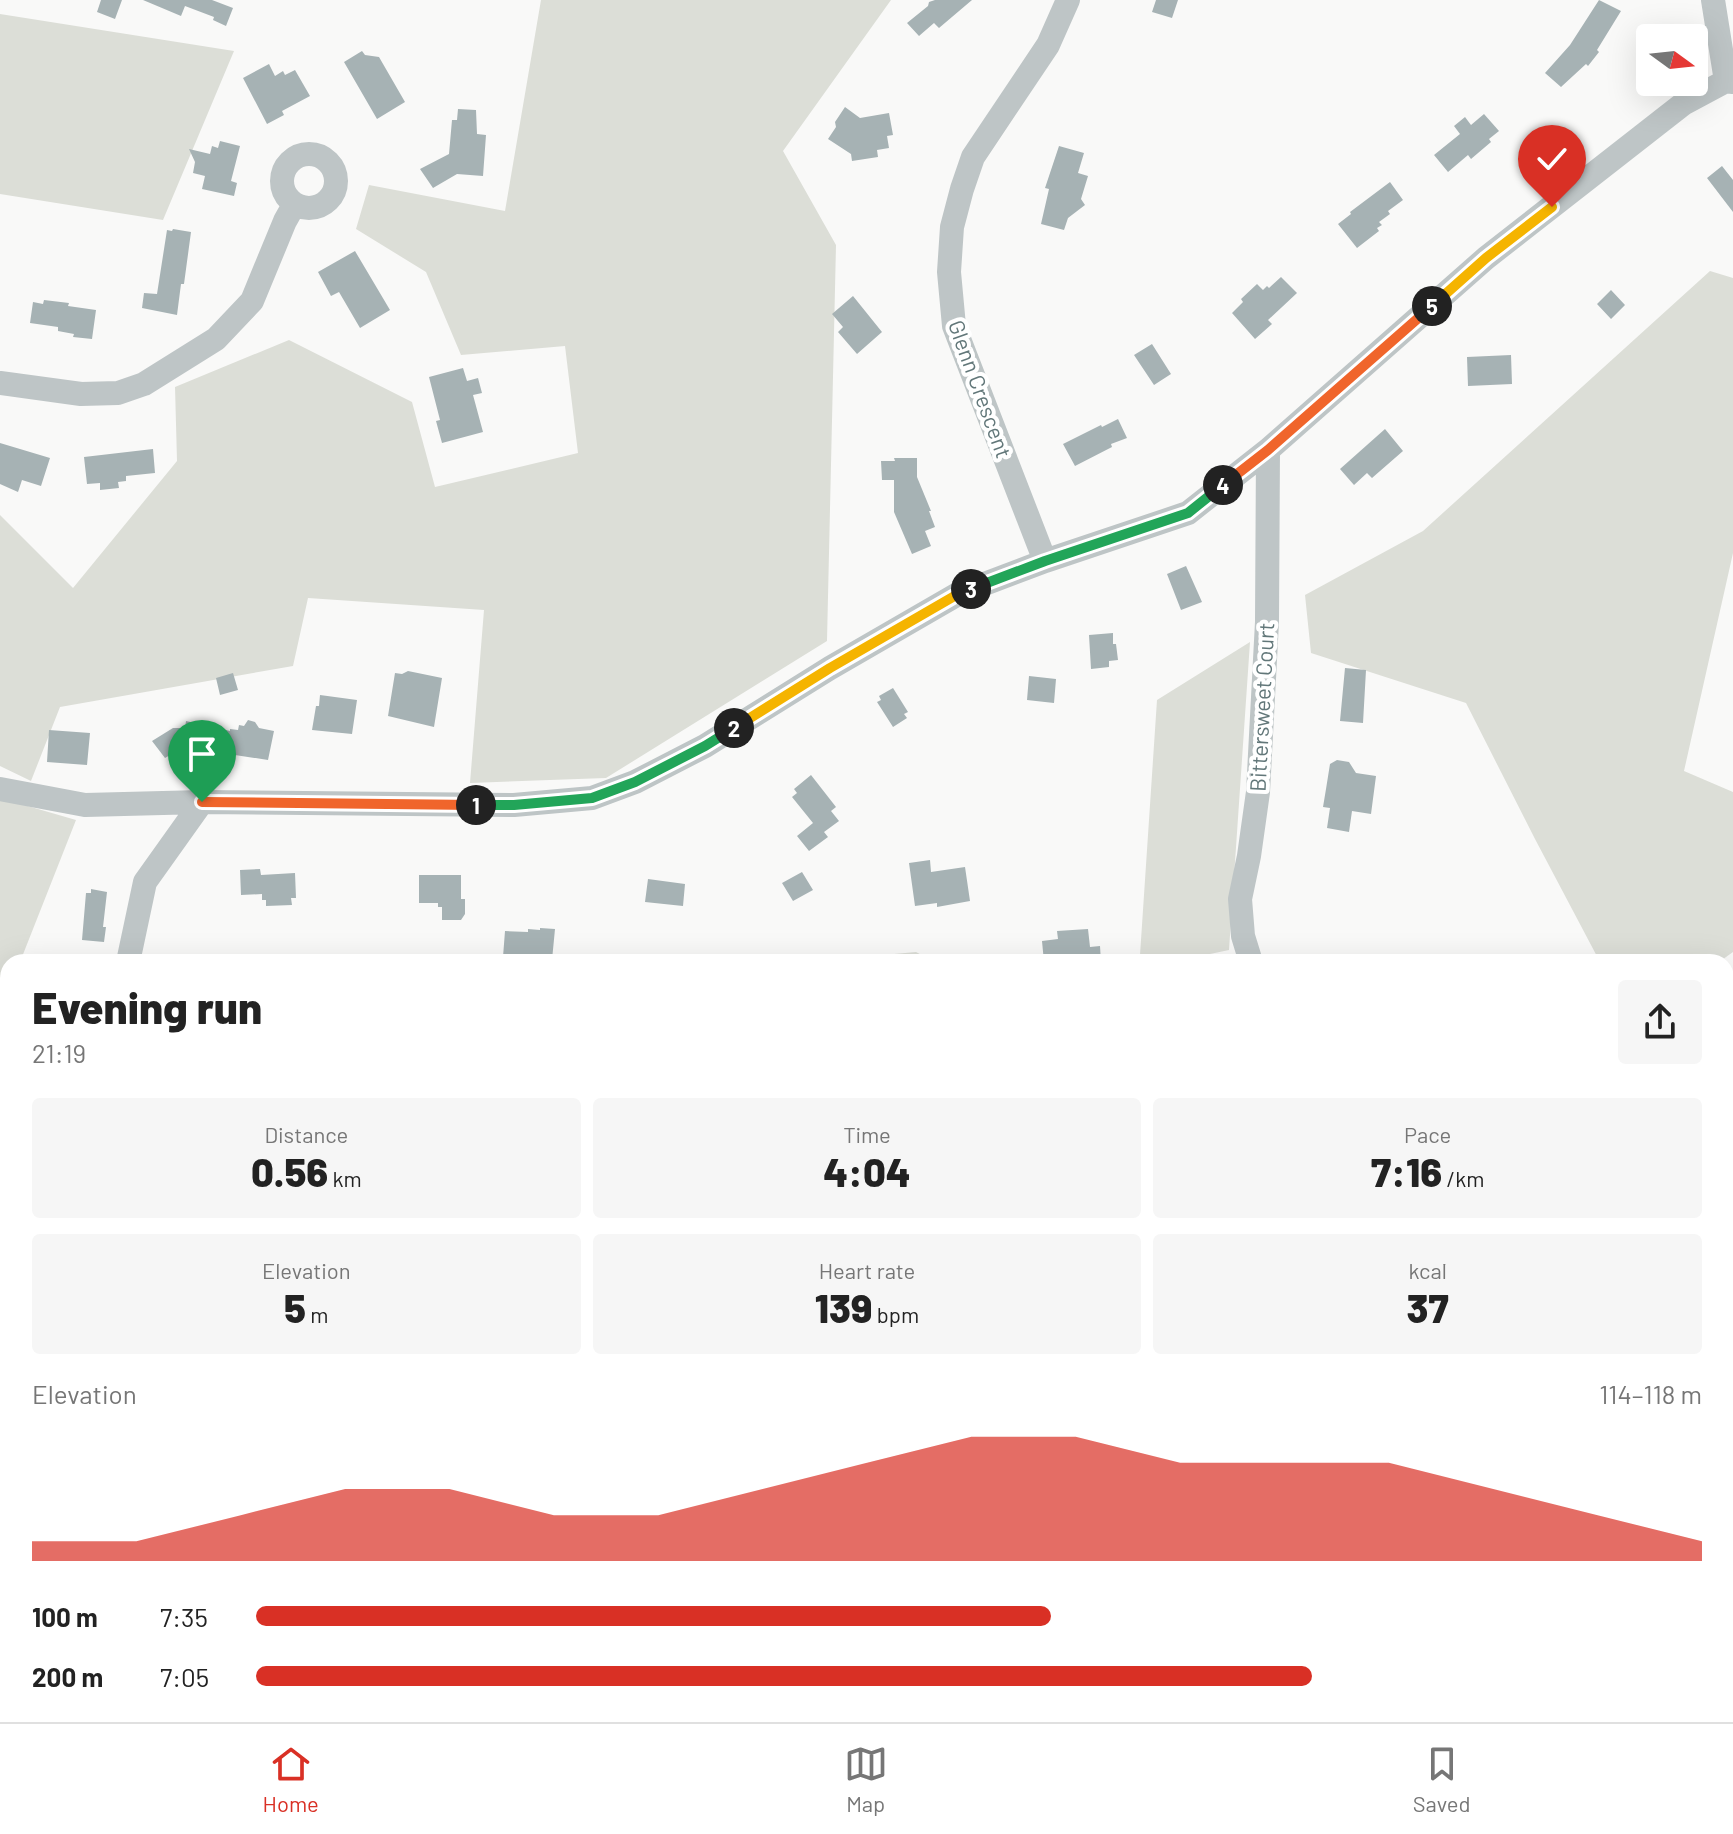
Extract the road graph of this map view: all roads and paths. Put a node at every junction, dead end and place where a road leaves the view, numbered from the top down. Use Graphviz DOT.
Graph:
graph roads {
  1 [pos="1068,0"];
  2 [pos="1713,0"];
  3 [pos="1729,82"];
  4 [pos="294,205"];
  5 [pos="0,383"];
  6 [pos="1268,450"];
  7 [pos="1045,561"];
  8 [pos="0,789"];
  9 [pos="202,802"];
  10 [pos="130,954"];
  11 [pos="1249,954"];
  1 -- 7 [label="street, Glenn Crescent"];
  2 -- 3 [label="street"];
  3 -- 6 [label="street"];
  4 -- 5 [label="street"];
  6 -- 7 [label="street"];
  6 -- 11 [label="street, Bittersweet Court"];
  7 -- 9 [label="street"];
  8 -- 9 [label="street"];
  9 -- 10 [label="street"];
}
